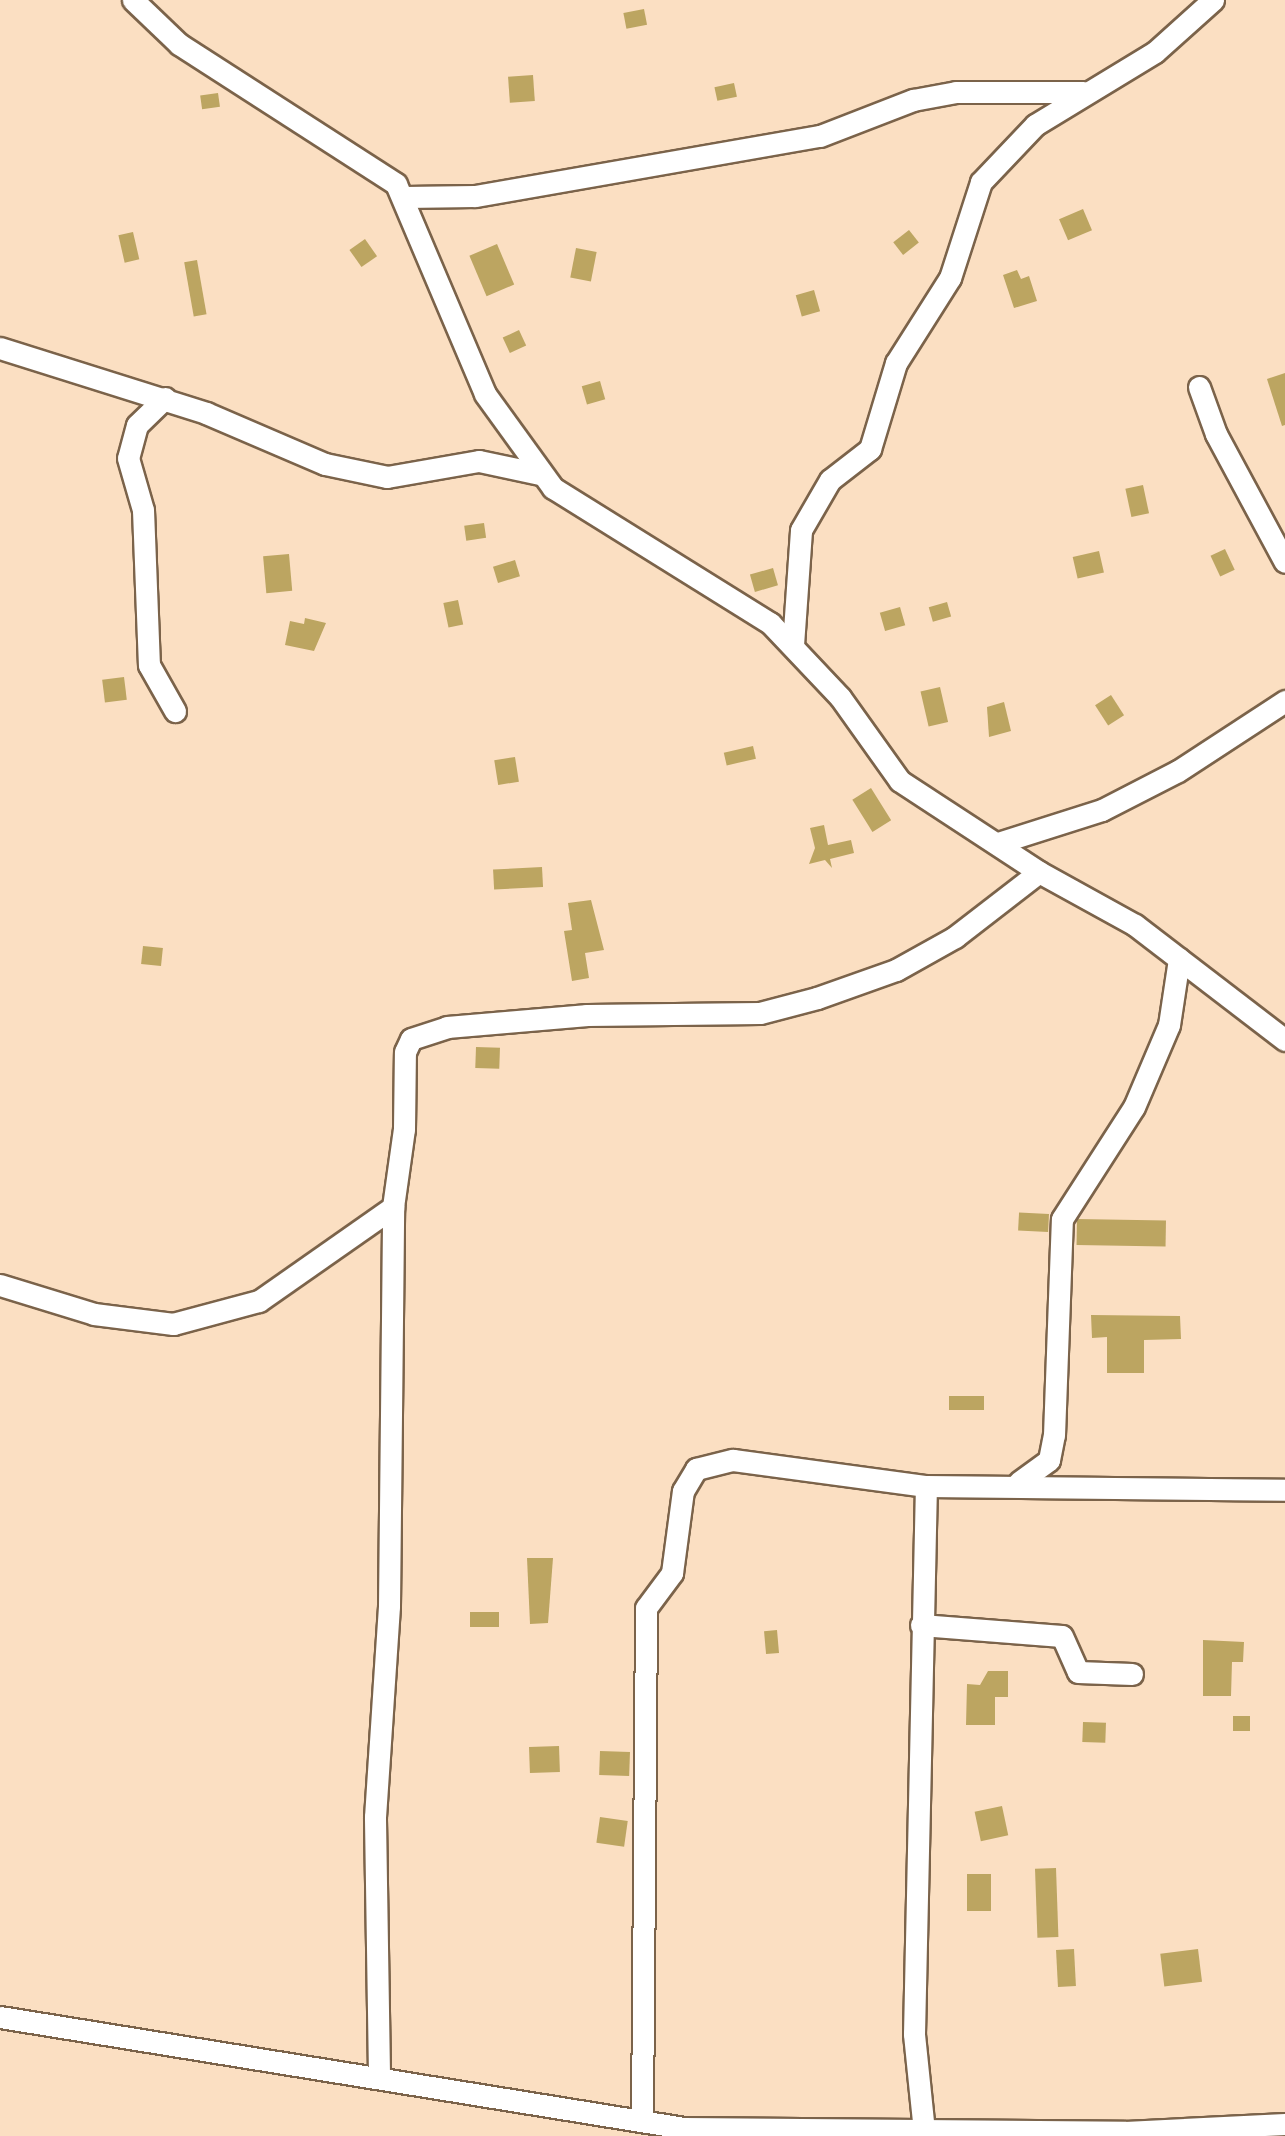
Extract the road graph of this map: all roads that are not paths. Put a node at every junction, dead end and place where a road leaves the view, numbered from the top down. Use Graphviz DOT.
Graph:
graph roads {
  1 [pos="133,0"];
  2 [pos="1213,0"];
  3 [pos="1085,92"];
  4 [pos="405,197"];
  5 [pos="0,348"];
  6 [pos="1199,387"];
  7 [pos="165,398"];
  8 [pos="540,474"];
  9 [pos="1285,562"];
  10 [pos="793,645"];
  11 [pos="1285,701"];
  12 [pos="175,711"];
  13 [pos="998,843"];
  14 [pos="1039,872"];
  15 [pos="1179,959"];
  16 [pos="1285,1040"];
  17 [pos="393,1207"];
  18 [pos="0,1285"];
  19 [pos="1019,1482"];
  20 [pos="926,1486"];
  21 [pos="1285,1490"];
  22 [pos="921,1625"];
  23 [pos="1132,1674"];
  24 [pos="0,2018"];
  25 [pos="379,2074"];
  26 [pos="642,2121"];
  27 [pos="1285,2123"];
  28 [pos="924,2131"];
  1 -- 4 [label="street"];
  2 -- 3 [label="street"];
  3 -- 4 [label="street"];
  3 -- 10 [label="street"];
  4 -- 8 [label="street"];
  5 -- 7 [label="street"];
  6 -- 9 [label="street"];
  7 -- 8 [label="street"];
  7 -- 12 [label="street"];
  8 -- 10 [label="street"];
  10 -- 13 [label="street"];
  11 -- 13 [label="street"];
  13 -- 14 [label="street"];
  14 -- 15 [label="street"];
  14 -- 17 [label="street"];
  15 -- 16 [label="street"];
  15 -- 19 [label="street"];
  17 -- 18 [label="street"];
  17 -- 25 [label="street"];
  19 -- 20 [label="street"];
  19 -- 21 [label="street"];
  20 -- 22 [label="street"];
  20 -- 26 [label="street"];
  22 -- 23 [label="street"];
  22 -- 28 [label="street"];
  24 -- 25 [label="street"];
  25 -- 26 [label="street"];
  26 -- 28 [label="street"];
  27 -- 28 [label="street"];
}
